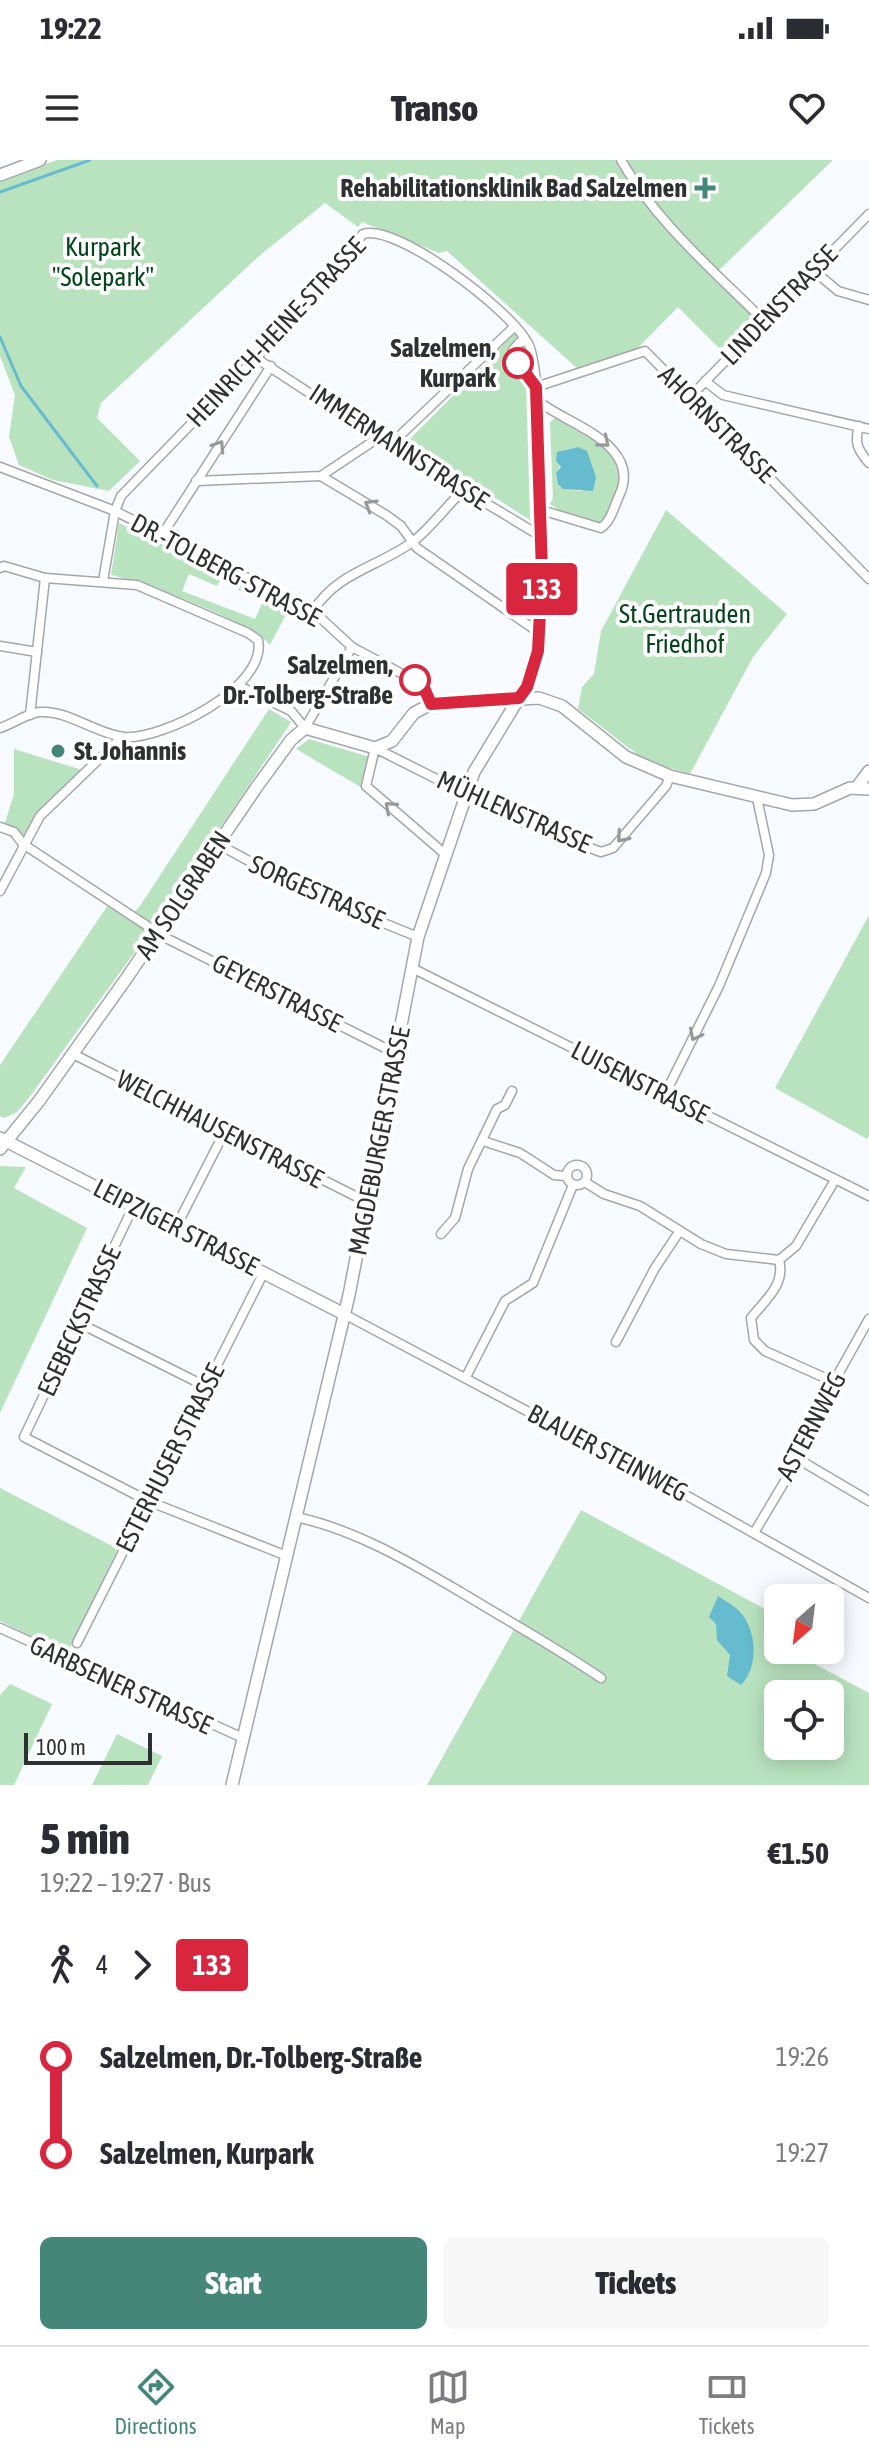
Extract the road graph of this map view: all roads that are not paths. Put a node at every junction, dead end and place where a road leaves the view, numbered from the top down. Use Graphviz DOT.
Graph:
graph roads {
  1 [pos="40,160"];
  2 [pos="621,160"];
  3 [pos="0,175"];
  4 [pos="869,214"];
  5 [pos="813,270"];
  6 [pos="869,300"];
  7 [pos="764,321"];
  8 [pos="515,326"];
  9 [pos="527,342"];
  10 [pos="256,358"];
  11 [pos="271,366"];
  12 [pos="705,381"];
  13 [pos="536,387"];
  14 [pos="690,397"];
  15 [pos="538,401"];
  16 [pos="859,426"];
  17 [pos="869,429"];
  18 [pos="378,438"];
  19 [pos="390,445"];
  20 [pos="869,463"];
  21 [pos="0,467"];
  22 [pos="321,476"];
  23 [pos="196,481"];
  24 [pos="463,490"];
  25 [pos="541,510"];
  26 [pos="115,511"];
  27 [pos="162,535"];
  28 [pos="542,537"];
  29 [pos="414,540"];
  30 [pos="0,568"];
  31 [pos="45,578"];
  32 [pos="869,579"];
  33 [pos="103,581"];
  34 [pos="313,611"];
  35 [pos="541,634"];
  36 [pos="0,646"];
  37 [pos="352,647"];
  38 [pos="37,652"];
  39 [pos="239,686"];
  40 [pos="519,698"];
  41 [pos="431,704"];
  42 [pos="30,715"];
  43 [pos="0,728"];
  44 [pos="305,728"];
  45 [pos="122,737"];
  46 [pos="375,748"];
  47 [pos="869,771"];
  48 [pos="670,776"];
  49 [pos="863,788"];
  50 [pos="467,791"];
  51 [pos="757,798"];
  52 [pos="0,827"];
  53 [pos="23,844"];
  54 [pos="218,844"];
  55 [pos="445,854"];
  56 [pos="0,891"];
  57 [pos="159,933"];
  58 [pos="418,937"];
  59 [pos="412,968"];
  60 [pos="395,1053"];
  61 [pos="73,1054"];
  62 [pos="512,1091"];
  63 [pos="665,1094"];
  64 [pos="225,1131"];
  65 [pos="483,1141"];
  66 [pos="3,1143"];
  67 [pos="566,1176"];
  68 [pos="835,1180"];
  69 [pos="585,1182"];
  70 [pos="573,1185"];
  71 [pos="869,1196"];
  72 [pos="367,1202"];
  73 [pos="134,1205"];
  74 [pos="176,1227"];
  75 [pos="679,1232"];
  76 [pos="441,1234"];
  77 [pos="779,1260"];
  78 [pos="264,1272"];
  79 [pos="344,1314"];
  80 [pos="869,1319"];
  81 [pos="77,1322"];
  82 [pos="616,1342"];
  83 [pos="466,1377"];
  84 [pos="834,1382"];
  85 [pos="207,1387"];
  86 [pos="798,1459"];
  87 [pos="148,1501"];
  88 [pos="869,1501"];
  89 [pos="296,1517"];
  90 [pos="754,1533"];
  91 [pos="287,1556"];
  92 [pos="869,1598"];
  93 [pos="0,1628"];
  94 [pos="77,1643"];
  95 [pos="601,1678"];
  96 [pos="243,1738"];
  97 [pos="232,1785"];
  1 -- 3 [label="street"];
  2 -- 7 [label="street"];
  4 -- 5 [label="street, LINDENSTRASSE"];
  5 -- 6 [label="street"];
  5 -- 7 [label="street, LINDENSTRASSE"];
  7 -- 12 [label="street, LINDENSTRASSE"];
  8 -- 9 [label="street"];
  8 -- 10 [label="street, HEINRICH-HEINE-STRASSE"];
  8 -- 19 [label="street"];
  9 -- 13 [label="street, MAGDEBURGER STRASSE"];
  9 -- 13 [label="street, MAGDEBURGER STRASSE"];
  10 -- 11 [label="street, IMMERMANNSTRASSE"];
  10 -- 26 [label="street, HEINRICH-HEINE-STRASSE"];
  11 -- 18 [label="street, IMMERMANNSTRASSE"];
  23 -- 11 [label="street, one-way"];
  12 -- 14 [label="street, LINDENSTRASSE"];
  12 -- 16 [label="street"];
  13 -- 14 [label="street, AHORNSTRASSE"];
  13 -- 15 [label="street, MAGDEBURGER STRASSE"];
  14 -- 32 [label="street, AHORNSTRASSE"];
  15 -- 25 [label="street, MAGDEBURGER STRASSE"];
  15 -- 25 [label="street, one-way"];
  16 -- 17 [label="street"];
  16 -- 20 [label="street"];
  18 -- 19 [label="street, IMMERMANNSTRASSE"];
  18 -- 22 [label="street"];
  19 -- 24 [label="street, IMMERMANNSTRASSE"];
  21 -- 26 [label="street, DR.-TOLBERG-STRASSE"];
  22 -- 23 [label="street"];
  29 -- 22 [label="street, one-way"];
  23 -- 27 [label="street"];
  24 -- 28 [label="street, IMMERMANNSTRASSE"];
  24 -- 29 [label="street"];
  25 -- 28 [label="street, MAGDEBURGER STRASSE"];
  26 -- 27 [label="street, DR.-TOLBERG-STRASSE"];
  26 -- 33 [label="street, HEINRICH-HEINE-STRASSE"];
  27 -- 34 [label="street, DR.-TOLBERG-STRASSE"];
  28 -- 35 [label="street, MAGDEBURGER STRASSE"];
  29 -- 34 [label="street"];
  29 -- 35 [label="street"];
  30 -- 31 [label="street"];
  31 -- 33 [label="street"];
  31 -- 38 [label="street"];
  33 -- 39 [label="street"];
  34 -- 37 [label="street, DR.-TOLBERG-STRASSE"];
  35 -- 40 [label="street, MAGDEBURGER STRASSE"];
  36 -- 38 [label="street"];
  37 -- 41 [label="street, DR.-TOLBERG-STRASSE"];
  37 -- 44 [label="street, AM SOLGRABEN"];
  38 -- 42 [label="street"];
  39 -- 44 [label="street"];
  39 -- 45 [label="street"];
  40 -- 41 [label="street"];
  40 -- 48 [label="street"];
  40 -- 50 [label="street, MAGDEBURGER STRASSE"];
  41 -- 46 [label="street"];
  42 -- 43 [label="street"];
  42 -- 45 [label="street"];
  44 -- 46 [label="street"];
  44 -- 54 [label="street, AM SOLGRABEN"];
  45 -- 53 [label="street"];
  46 -- 50 [label="street, MÜHLENSTRASSE"];
  55 -- 46 [label="street, one-way"];
  47 -- 49 [label="street"];
  48 -- 50 [label="street, MÜHLENSTRASSE, one-way"];
  48 -- 51 [label="street"];
  49 -- 51 [label="street"];
  50 -- 55 [label="street, MAGDEBURGER STRASSE"];
  51 -- 63 [label="street, one-way"];
  52 -- 53 [label="street, GEYERSTRASSE"];
  53 -- 56 [label="street"];
  53 -- 57 [label="street, GEYERSTRASSE"];
  54 -- 57 [label="street, AM SOLGRABEN"];
  54 -- 58 [label="street, SORGESTRASSE"];
  55 -- 58 [label="street, MAGDEBURGER STRASSE"];
  57 -- 60 [label="street, GEYERSTRASSE"];
  57 -- 61 [label="street, AM SOLGRABEN"];
  58 -- 59 [label="street, MAGDEBURGER STRASSE"];
  59 -- 60 [label="street, MAGDEBURGER STRASSE"];
  59 -- 63 [label="street, LUISENSTRASSE"];
  60 -- 72 [label="street, MAGDEBURGER STRASSE"];
  61 -- 64 [label="street, WELCHHAUSENSTRASSE"];
  61 -- 66 [label="street, AM SOLGRABEN"];
  62 -- 65 [label="street"];
  63 -- 68 [label="street, LUISENSTRASSE"];
  64 -- 72 [label="street, WELCHHAUSENSTRASSE"];
  64 -- 74 [label="street"];
  65 -- 67 [label="street"];
  65 -- 76 [label="street"];
  66 -- 73 [label="street, LEIPZIGER STRASSE"];
  67 -- 69 [label="street"];
  67 -- 70 [label="street"];
  68 -- 71 [label="street, LUISENSTRASSE"];
  68 -- 77 [label="street"];
  69 -- 70 [label="street"];
  69 -- 75 [label="street"];
  70 -- 83 [label="street"];
  72 -- 79 [label="street, MAGDEBURGER STRASSE"];
  73 -- 74 [label="street, LEIPZIGER STRASSE"];
  73 -- 81 [label="street, ESEBECKSTRASSE"];
  74 -- 78 [label="street, LEIPZIGER STRASSE"];
  75 -- 77 [label="street"];
  75 -- 82 [label="street"];
  77 -- 84 [label="street"];
  78 -- 79 [label="street, LEIPZIGER STRASSE"];
  78 -- 85 [label="street, ESTERHUSER STRASSE"];
  79 -- 83 [label="street, BLAUER STEINWEG"];
  79 -- 89 [label="street, MAGDEBURGER STRASSE"];
  80 -- 84 [label="street, ASTERNWEG"];
  81 -- 85 [label="street"];
  81 -- 87 [label="street, ESEBECKSTRASSE"];
  83 -- 90 [label="street, BLAUER STEINWEG"];
  84 -- 86 [label="street, ASTERNWEG"];
  85 -- 87 [label="street, ESTERHUSER STRASSE"];
  86 -- 88 [label="street"];
  86 -- 90 [label="street, ASTERNWEG"];
  87 -- 91 [label="street"];
  87 -- 94 [label="street, ESTERHUSER STRASSE"];
  89 -- 91 [label="street, MAGDEBURGER STRASSE"];
  89 -- 95 [label="street"];
  90 -- 92 [label="street, BLAUER STEINWEG"];
  91 -- 96 [label="street, MAGDEBURGER STRASSE"];
  93 -- 96 [label="street, GARBSENER STRASSE"];
  96 -- 97 [label="street, MAGDEBURGER STRASSE"];
}
